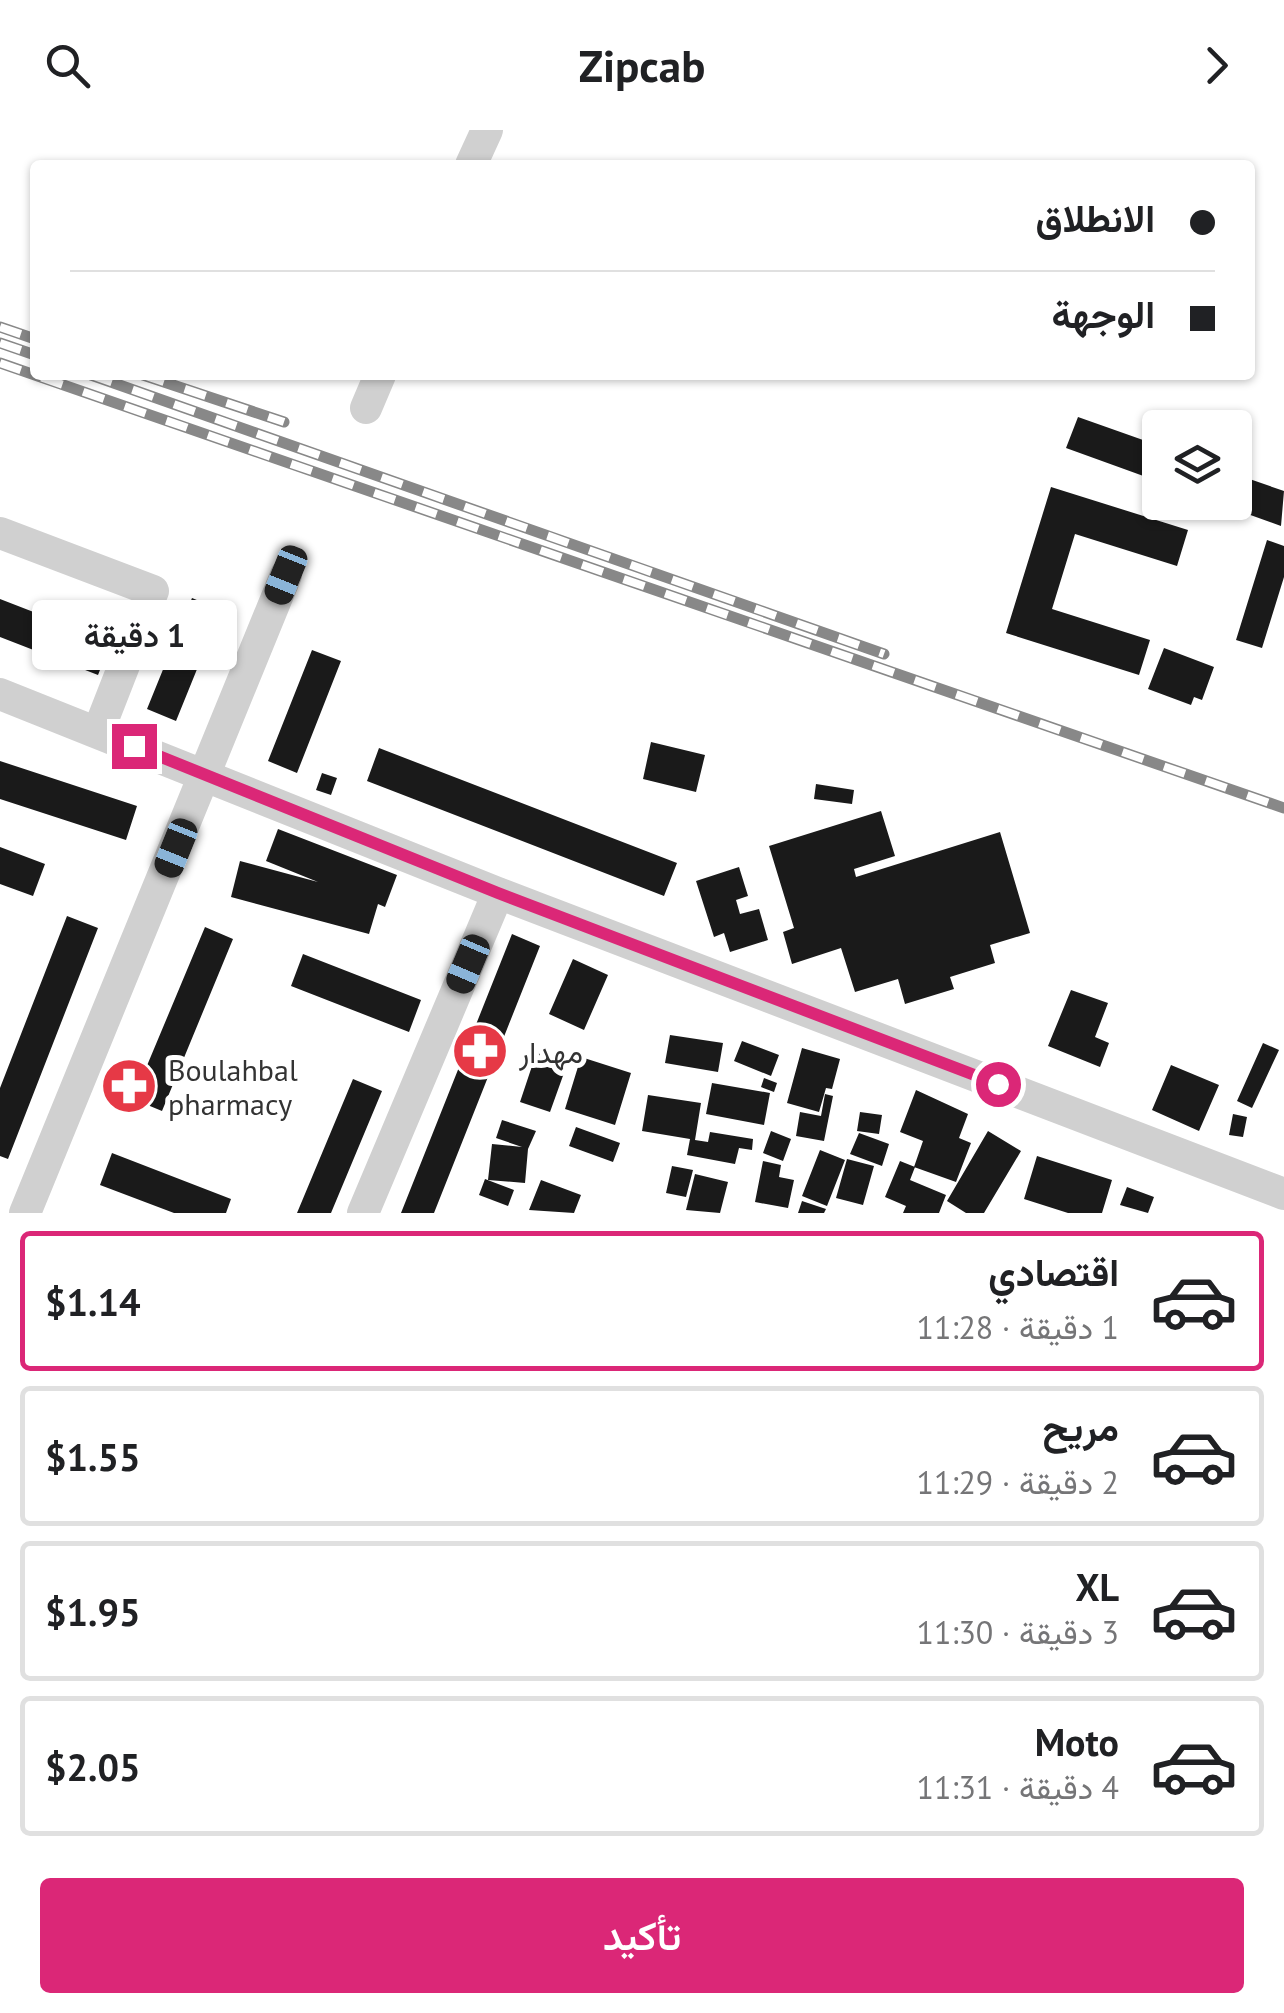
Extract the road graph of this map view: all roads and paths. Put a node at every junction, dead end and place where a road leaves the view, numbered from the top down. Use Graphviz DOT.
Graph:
graph roads {
  1 [pos="487,130"];
  2 [pos="474,160"];
  3 [pos="378,380"];
  4 [pos="366,408"];
  5 [pos="0,533"];
  6 [pos="286,575"];
  7 [pos="0,694"];
  8 [pos="98,732"];
  9 [pos="206,775"];
  10 [pos="498,893"];
  11 [pos="1284,1194"];
  12 [pos="25,1213"];
  13 [pos="363,1213"];
  1 -- 2 [label="street"];
  3 -- 4 [label="street"];
  5 -- 8 [label="street"];
  6 -- 9 [label="street"];
  7 -- 8 [label="street"];
  8 -- 9 [label="street"];
  9 -- 10 [label="street"];
  9 -- 12 [label="street"];
  10 -- 11 [label="street"];
  10 -- 13 [label="street"];
}
